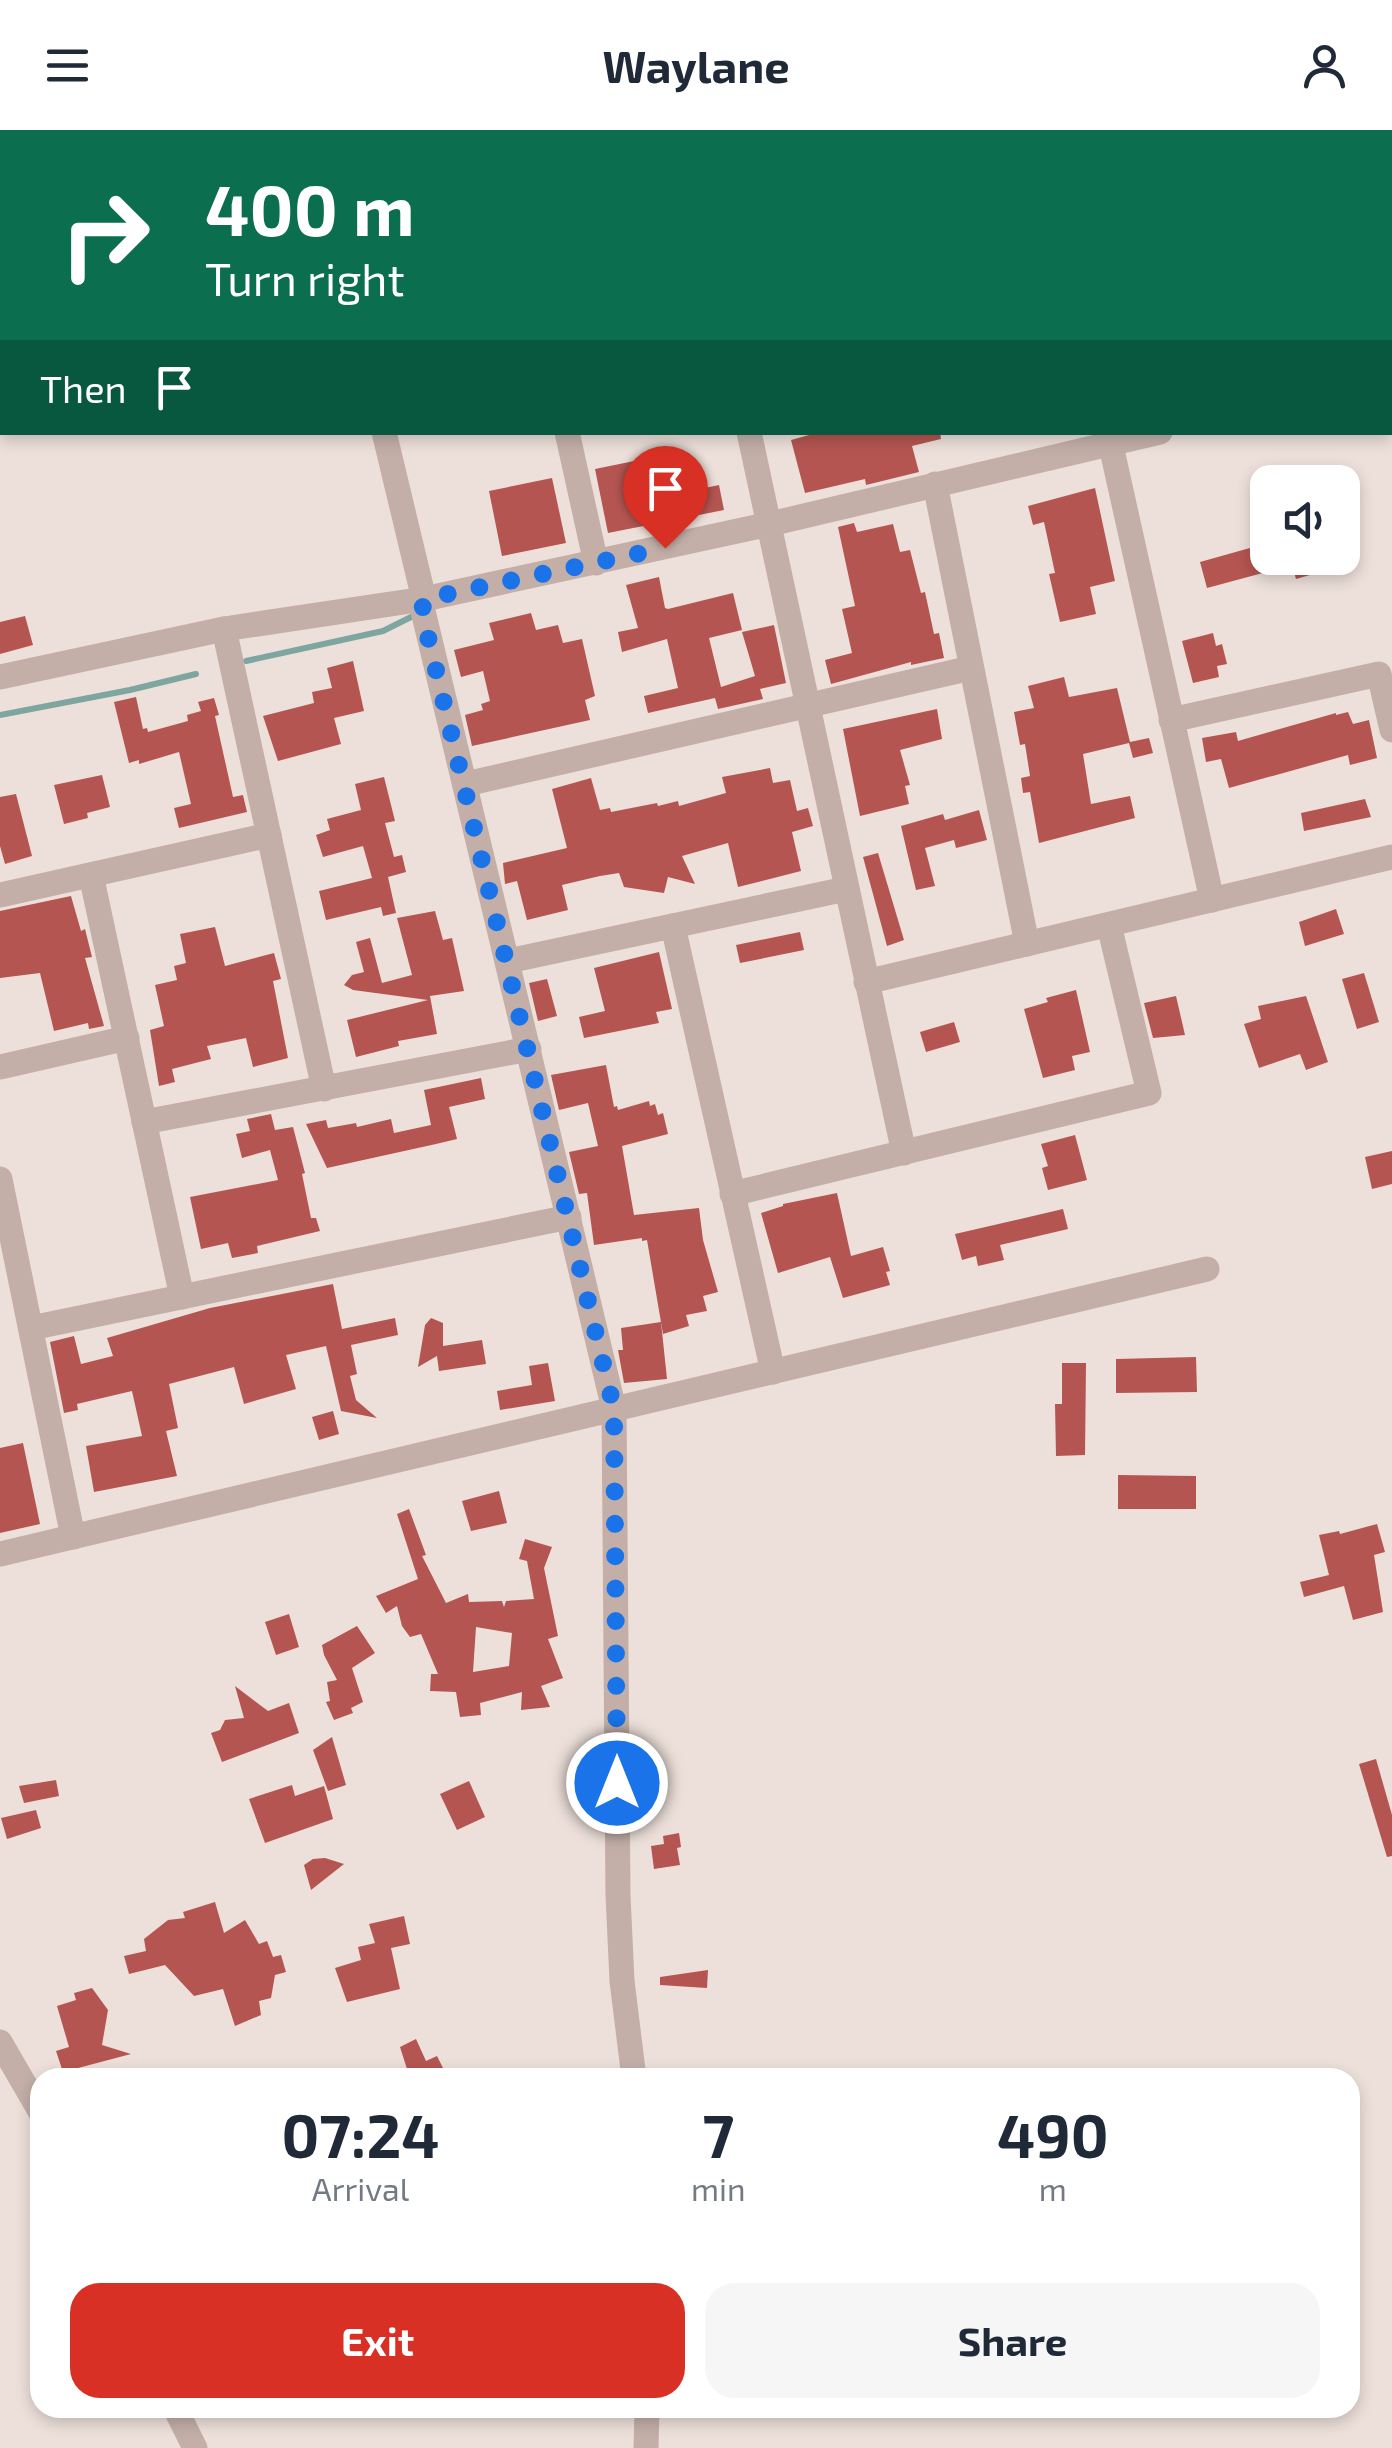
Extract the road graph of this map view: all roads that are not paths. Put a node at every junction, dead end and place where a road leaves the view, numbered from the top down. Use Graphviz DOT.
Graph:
graph roads {
  1 [pos="385,435"];
  2 [pos="568,435"];
  3 [pos="750,435"];
  4 [pos="1134,435"];
  5 [pos="1109,438"];
  6 [pos="935,484"];
  7 [pos="770,524"];
  8 [pos="596,563"];
  9 [pos="424,599"];
  10 [pos="224,629"];
  11 [pos="971,668"];
  12 [pos="0,676"];
  13 [pos="808,706"];
  14 [pos="1170,720"];
  15 [pos="1392,730"];
  16 [pos="466,784"];
  17 [pos="268,835"];
  18 [pos="1392,857"];
  19 [pos="91,875"];
  20 [pos="846,889"];
  21 [pos="0,895"];
  22 [pos="1212,900"];
  23 [pos="1109,925"];
  24 [pos="673,926"];
  25 [pos="1027,944"];
  26 [pos="508,961"];
  27 [pos="866,982"];
  28 [pos="127,1038"];
  29 [pos="529,1049"];
  30 [pos="0,1066"];
  31 [pos="324,1089"];
  32 [pos="144,1122"];
  33 [pos="904,1152"];
  34 [pos="0,1179"];
  35 [pos="732,1194"];
  36 [pos="569,1217"];
  37 [pos="1206,1269"];
  38 [pos="182,1297"];
  39 [pos="30,1328"];
  40 [pos="773,1372"];
  41 [pos="614,1409"];
  42 [pos="73,1537"];
  43 [pos="0,1554"];
  44 [pos="0,2042"];
  45 [pos="633,2068"];
  46 [pos="30,2094"];
  47 [pos="180,2418"];
  48 [pos="647,2418"];
  49 [pos="195,2448"];
  50 [pos="646,2448"];
  1 -- 9 [label="street"];
  2 -- 8 [label="street"];
  3 -- 7 [label="street"];
  4 -- 5 [label="street"];
  5 -- 6 [label="street"];
  5 -- 14 [label="street"];
  6 -- 7 [label="street"];
  6 -- 11 [label="street"];
  7 -- 8 [label="street"];
  7 -- 13 [label="street"];
  8 -- 9 [label="street"];
  9 -- 10 [label="street"];
  9 -- 16 [label="street"];
  10 -- 12 [label="street"];
  10 -- 17 [label="street"];
  11 -- 13 [label="street"];
  11 -- 25 [label="street"];
  13 -- 16 [label="street"];
  13 -- 20 [label="street"];
  14 -- 15 [label="street"];
  14 -- 22 [label="street"];
  16 -- 26 [label="street"];
  17 -- 19 [label="street"];
  17 -- 31 [label="street"];
  18 -- 22 [label="street"];
  19 -- 21 [label="street"];
  19 -- 28 [label="street"];
  20 -- 24 [label="street"];
  20 -- 27 [label="street"];
  22 -- 23 [label="street"];
  23 -- 25 [label="street"];
  23 -- 33 [label="street"];
  24 -- 26 [label="street"];
  24 -- 35 [label="street"];
  25 -- 27 [label="street"];
  26 -- 29 [label="street"];
  27 -- 33 [label="street"];
  28 -- 30 [label="street"];
  28 -- 32 [label="street"];
  29 -- 31 [label="street"];
  29 -- 36 [label="street"];
  31 -- 32 [label="street"];
  32 -- 38 [label="street"];
  33 -- 35 [label="street"];
  34 -- 39 [label="street"];
  35 -- 40 [label="street"];
  36 -- 38 [label="street"];
  36 -- 41 [label="street"];
  37 -- 40 [label="street"];
  38 -- 39 [label="street"];
  39 -- 42 [label="street"];
  40 -- 41 [label="street"];
  41 -- 42 [label="street"];
  41 -- 45 [label="street"];
  42 -- 43 [label="street"];
  44 -- 46 [label="street"];
  47 -- 49 [label="street"];
  48 -- 50 [label="street"];
}
